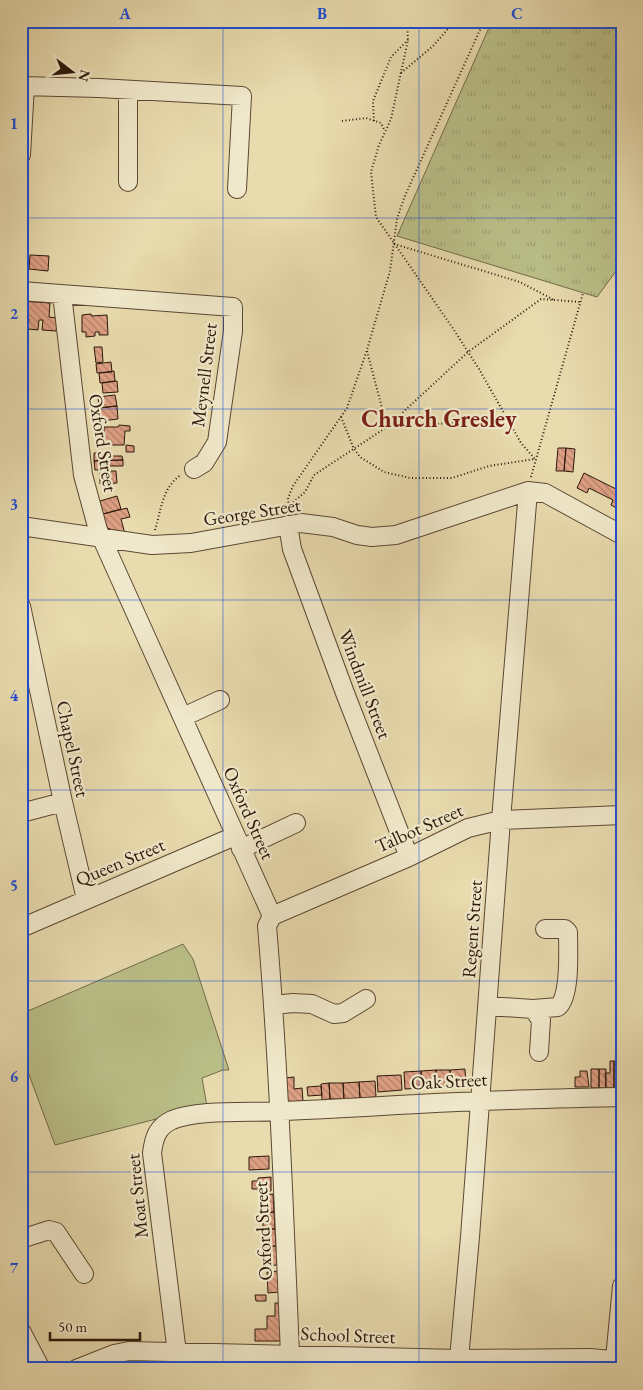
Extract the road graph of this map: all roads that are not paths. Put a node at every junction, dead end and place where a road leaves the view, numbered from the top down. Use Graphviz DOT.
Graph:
graph roads {
  1 [pos="23,86"];
  2 [pos="128,90"];
  3 [pos="21,155"];
  4 [pos="128,182"];
  5 [pos="237,189"];
  6 [pos="21,291"];
  7 [pos="62,294"];
  8 [pos="194,469"];
  9 [pos="528,491"];
  10 [pos="288,525"];
  11 [pos="21,526"];
  12 [pos="622,535"];
  13 [pos="102,538"];
  14 [pos="21,606"];
  15 [pos="220,700"];
  16 [pos="184,717"];
  17 [pos="63,802"];
  18 [pos="21,814"];
  19 [pos="622,816"];
  20 [pos="501,820"];
  21 [pos="296,823"];
  22 [pos="238,843"];
  23 [pos="409,857"];
  24 [pos="86,899"];
  25 [pos="272,916"];
  26 [pos="21,928"];
  27 [pos="544,929"];
  28 [pos="366,999"];
  29 [pos="274,1004"];
  30 [pos="488,1006"];
  31 [pos="533,1009"];
  32 [pos="539,1052"];
  33 [pos="622,1096"];
  34 [pos="481,1101"];
  35 [pos="279,1112"];
  36 [pos="21,1239"];
  37 [pos="84,1274"];
  38 [pos="622,1286"];
  39 [pos="21,1331"];
  40 [pos="177,1353"];
  41 [pos="619,1360"];
  42 [pos="289,1362"];
  43 [pos="458,1364"];
  44 [pos="42,1369"];
  45 [pos="76,1369"];
  1 -- 2 [label="street"];
  1 -- 3 [label="street"];
  2 -- 4 [label="street"];
  2 -- 5 [label="street"];
  6 -- 7 [label="street, Meynell Street"];
  7 -- 8 [label="street, Meynell Street"];
  7 -- 13 [label="street, Oxford Street"];
  9 -- 10 [label="street, George Street"];
  9 -- 12 [label="street"];
  9 -- 20 [label="street, Regent Street"];
  10 -- 13 [label="street, George Street"];
  10 -- 23 [label="street, Windmill Street"];
  11 -- 13 [label="street, George Street"];
  13 -- 16 [label="street, Oxford Street"];
  14 -- 17 [label="street, Chapel Street"];
  15 -- 16 [label="street"];
  16 -- 22 [label="street, Oxford Street"];
  17 -- 18 [label="street"];
  17 -- 24 [label="street, Chapel Street"];
  19 -- 20 [label="street, Talbot Street"];
  20 -- 23 [label="street, Talbot Street"];
  20 -- 30 [label="street, Regent Street"];
  21 -- 22 [label="street, Queen Street"];
  22 -- 24 [label="street, Queen Street"];
  22 -- 25 [label="street, Oxford Street"];
  23 -- 25 [label="street, Talbot Street"];
  24 -- 26 [label="street, Queen Street"];
  25 -- 29 [label="street, Oxford Street"];
  27 -- 31 [label="street"];
  28 -- 29 [label="street"];
  29 -- 35 [label="street, Oxford Street"];
  30 -- 31 [label="street"];
  30 -- 34 [label="street, Regent Street"];
  31 -- 32 [label="street"];
  33 -- 34 [label="street, Oak Street"];
  34 -- 35 [label="street, Oak Street"];
  34 -- 43 [label="street, Regent Street"];
  35 -- 40 [label="street, Moat Street"];
  35 -- 42 [label="street, Oxford Street"];
  36 -- 37 [label="street"];
  38 -- 41 [label="street"];
  39 -- 44 [label="street"];
  40 -- 42 [label="street, School Street"];
  40 -- 45 [label="street, School Street"];
  41 -- 43 [label="street, School Street"];
  42 -- 43 [label="street, School Street"];
}
